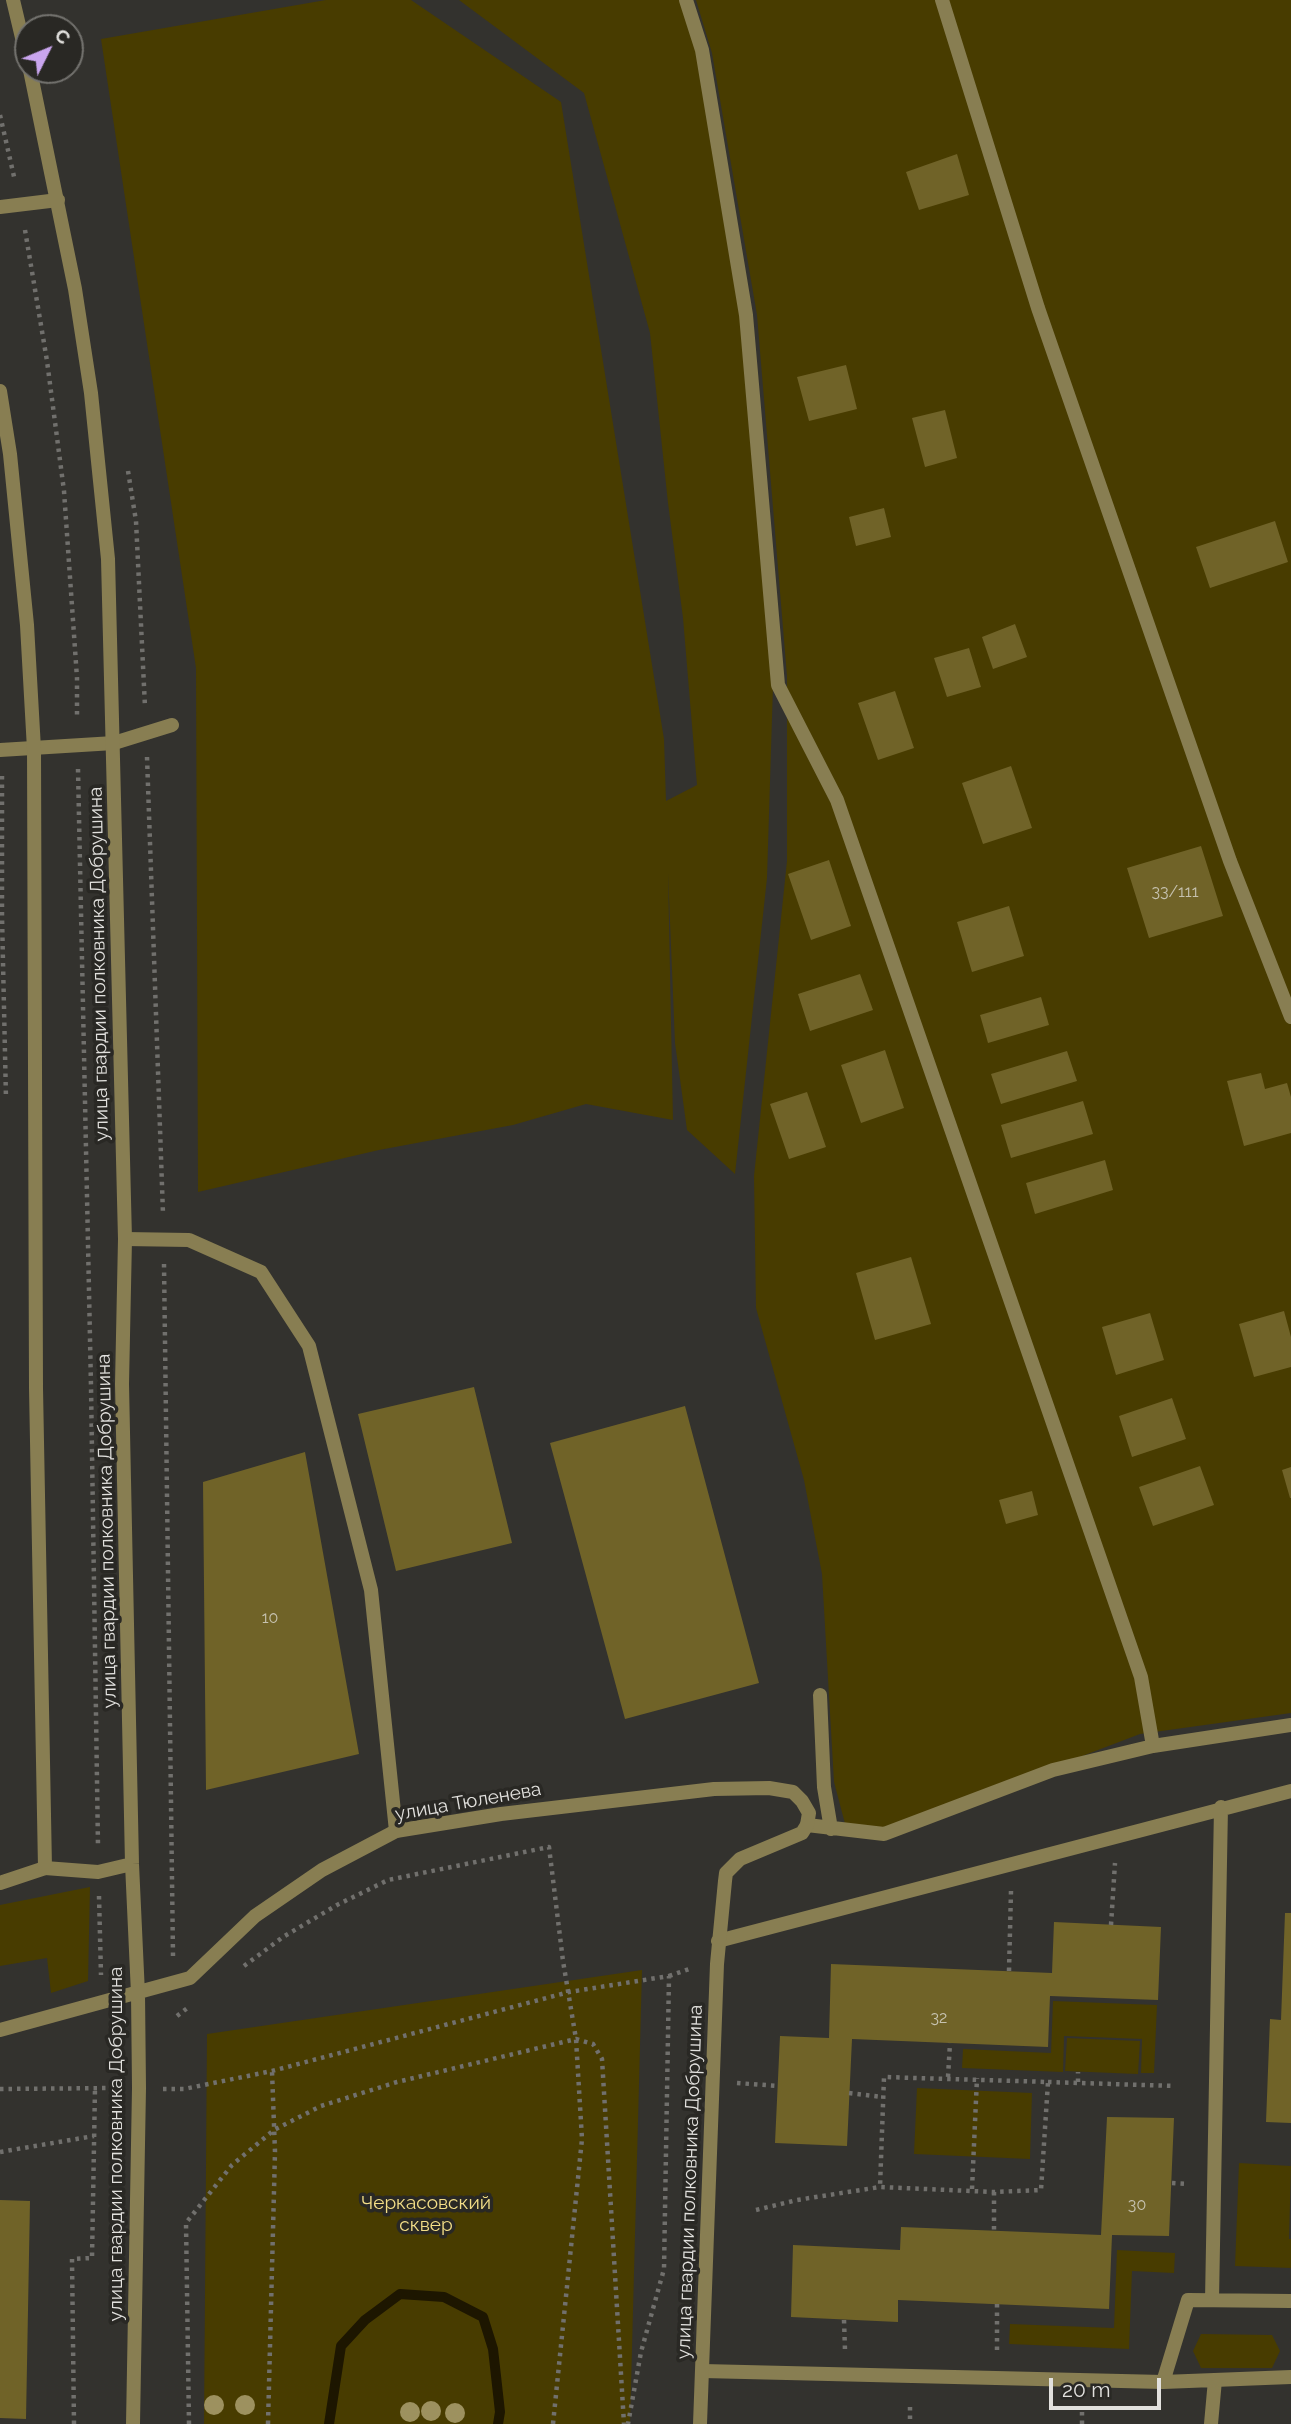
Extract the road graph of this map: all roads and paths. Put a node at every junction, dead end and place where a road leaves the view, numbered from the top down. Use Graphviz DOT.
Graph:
graph roads {
  1 [pos="686,0"];
  2 [pos="942,0"];
  3 [pos="33,84"];
  4 [pos="0,115"];
  5 [pos="58,200"];
  6 [pos="20,205"];
  7 [pos="0,207"];
  8 [pos="0,391"];
  9 [pos="172,725"];
  10 [pos="114,743"];
  11 [pos="78,746"];
  12 [pos="2,749"];
  13 [pos="34,749"];
  14 [pos="1,916"];
  15 [pos="1291,1017"];
  16 [pos="2,1022"];
  17 [pos="6,1106"];
  18 [pos="125,1239"];
  19 [pos="820,1695"];
  20 [pos="1291,1725"];
  21 [pos="1153,1746"];
  22 [pos="1291,1790"];
  23 [pos="1221,1807"];
  24 [pos="807,1825"];
  25 [pos="831,1829"];
  26 [pos="396,1832"];
  27 [pos="1115,1857"];
  28 [pos="132,1864"];
  29 [pos="45,1868"];
  30 [pos="98,1872"];
  31 [pos="1012,1882"];
  32 [pos="0,1883"];
  33 [pos="1111,1925"];
  34 [pos="718,1941"];
  35 [pos="241,1969"];
  36 [pos="1009,1971"];
  37 [pos="569,1992"];
  38 [pos="138,1994"];
  39 [pos="198,2000"];
  40 [pos="102,2004"];
  41 [pos="177,2016"];
  42 [pos="0,2030"];
  43 [pos="576,2039"];
  44 [pos="950,2043"];
  45 [pos="272,2071"];
  46 [pos="1078,2072"];
  47 [pos="948,2078"];
  48 [pos="977,2078"];
  49 [pos="714,2081"];
  50 [pos="1048,2082"];
  51 [pos="1078,2082"];
  52 [pos="778,2086"];
  53 [pos="1175,2086"];
  54 [pos="94,2088"];
  55 [pos="139,2088"];
  56 [pos="0,2089"];
  57 [pos="184,2089"];
  58 [pos="849,2093"];
  59 [pos="882,2096"];
  60 [pos="274,2130"];
  61 [pos="94,2136"];
  62 [pos="0,2152"];
  63 [pos="1172,2183"];
  64 [pos="1192,2184"];
  65 [pos="880,2187"];
  66 [pos="972,2189"];
  67 [pos="994,2192"];
  68 [pos="756,2210"];
  69 [pos="995,2231"];
  70 [pos="1212,2300"];
  71 [pos="1291,2301"];
  72 [pos="997,2304"];
  73 [pos="844,2320"];
  74 [pos="845,2351"];
  75 [pos="997,2356"];
  76 [pos="703,2371"];
  77 [pos="1291,2377"];
  78 [pos="1215,2380"];
  79 [pos="1163,2382"];
  80 [pos="910,2407"];
  81 [pos="1082,2412"];
  82 [pos="74,2424"];
  83 [pos="133,2424"];
  84 [pos="189,2424"];
  85 [pos="268,2424"];
  86 [pos="553,2424"];
  87 [pos="626,2424"];
  88 [pos="700,2424"];
  89 [pos="910,2424"];
  90 [pos="1082,2424"];
  91 [pos="1211,2424"];
  1 -- 21 [label="street"];
  2 -- 15 [label="street"];
  3 -- 5 [label="street, улица гвардии полковника Добрушина"];
  4 -- 6 [label="path, улица гвардии полковника Добрушина"];
  5 -- 6 [label="street"];
  5 -- 10 [label="street, улица гвардии полковника Добрушина"];
  6 -- 7 [label="street"];
  6 -- 11 [label="path, улица гвардии полковника Добрушина"];
  8 -- 13 [label="street"];
  9 -- 10 [label="street"];
  10 -- 11 [label="street"];
  10 -- 18 [label="street, улица гвардии полковника Добрушина"];
  11 -- 13 [label="street"];
  11 -- 30 [label="path, улица гвардии полковника Добрушина"];
  12 -- 13 [label="street"];
  12 -- 14 [label="path"];
  13 -- 29 [label="street"];
  14 -- 16 [label="path"];
  16 -- 17 [label="path"];
  18 -- 26 [label="street"];
  18 -- 28 [label="street, улица гвардии полковника Добрушина"];
  19 -- 25 [label="street"];
  20 -- 21 [label="street"];
  21 -- 25 [label="street"];
  22 -- 23 [label="street"];
  23 -- 34 [label="street"];
  23 -- 70 [label="street"];
  24 -- 25 [label="street"];
  24 -- 26 [label="street, улица Тюленева"];
  24 -- 34 [label="street"];
  26 -- 38 [label="street, улица Тюленева"];
  27 -- 33 [label="path"];
  28 -- 30 [label="street"];
  28 -- 38 [label="street, улица гвардии полковника Добрушина"];
  29 -- 30 [label="street"];
  29 -- 32 [label="street"];
  30 -- 40 [label="path, улица гвардии полковника Добрушина"];
  31 -- 36 [label="path"];
  34 -- 49 [label="street, улица гвардии полковника Добрушина"];
  35 -- 37 [label="path"];
  37 -- 43 [label="path"];
  37 -- 45 [label="path"];
  37 -- 87 [label="path"];
  38 -- 40 [label="street, улица Тюленева"];
  38 -- 55 [label="street, улица гвардии полковника Добрушина"];
  39 -- 41 [label="path"];
  40 -- 42 [label="street, улица Тюленева"];
  43 -- 60 [label="path"];
  43 -- 86 [label="path"];
  43 -- 87 [label="path"];
  44 -- 47 [label="path"];
  45 -- 57 [label="path"];
  45 -- 60 [label="path"];
  46 -- 51 [label="path"];
  47 -- 48 [label="path"];
  47 -- 59 [label="path"];
  48 -- 50 [label="path"];
  48 -- 66 [label="path"];
  49 -- 52 [label="path"];
  49 -- 76 [label="street, улица гвардии полковника Добрушина"];
  50 -- 51 [label="path"];
  50 -- 67 [label="path"];
  51 -- 53 [label="path"];
  54 -- 55 [label="path"];
  54 -- 56 [label="path"];
  54 -- 61 [label="path, улица гвардии полковника Добрушина"];
  55 -- 83 [label="street, улица гвардии полковника Добрушина"];
  58 -- 59 [label="path"];
  59 -- 65 [label="path"];
  60 -- 84 [label="path"];
  60 -- 85 [label="path"];
  61 -- 62 [label="path"];
  61 -- 82 [label="path, улица гвардии полковника Добрушина"];
  63 -- 64 [label="path"];
  65 -- 66 [label="path"];
  65 -- 68 [label="path"];
  66 -- 67 [label="path"];
  67 -- 69 [label="path"];
  70 -- 71 [label="street"];
  70 -- 79 [label="street"];
  72 -- 75 [label="path"];
  73 -- 74 [label="path"];
  76 -- 79 [label="street"];
  76 -- 88 [label="street, улица гвардии полковника Добрушина"];
  77 -- 78 [label="street"];
  78 -- 79 [label="street"];
  78 -- 91 [label="street"];
  80 -- 89 [label="path"];
  81 -- 90 [label="path"];
}
